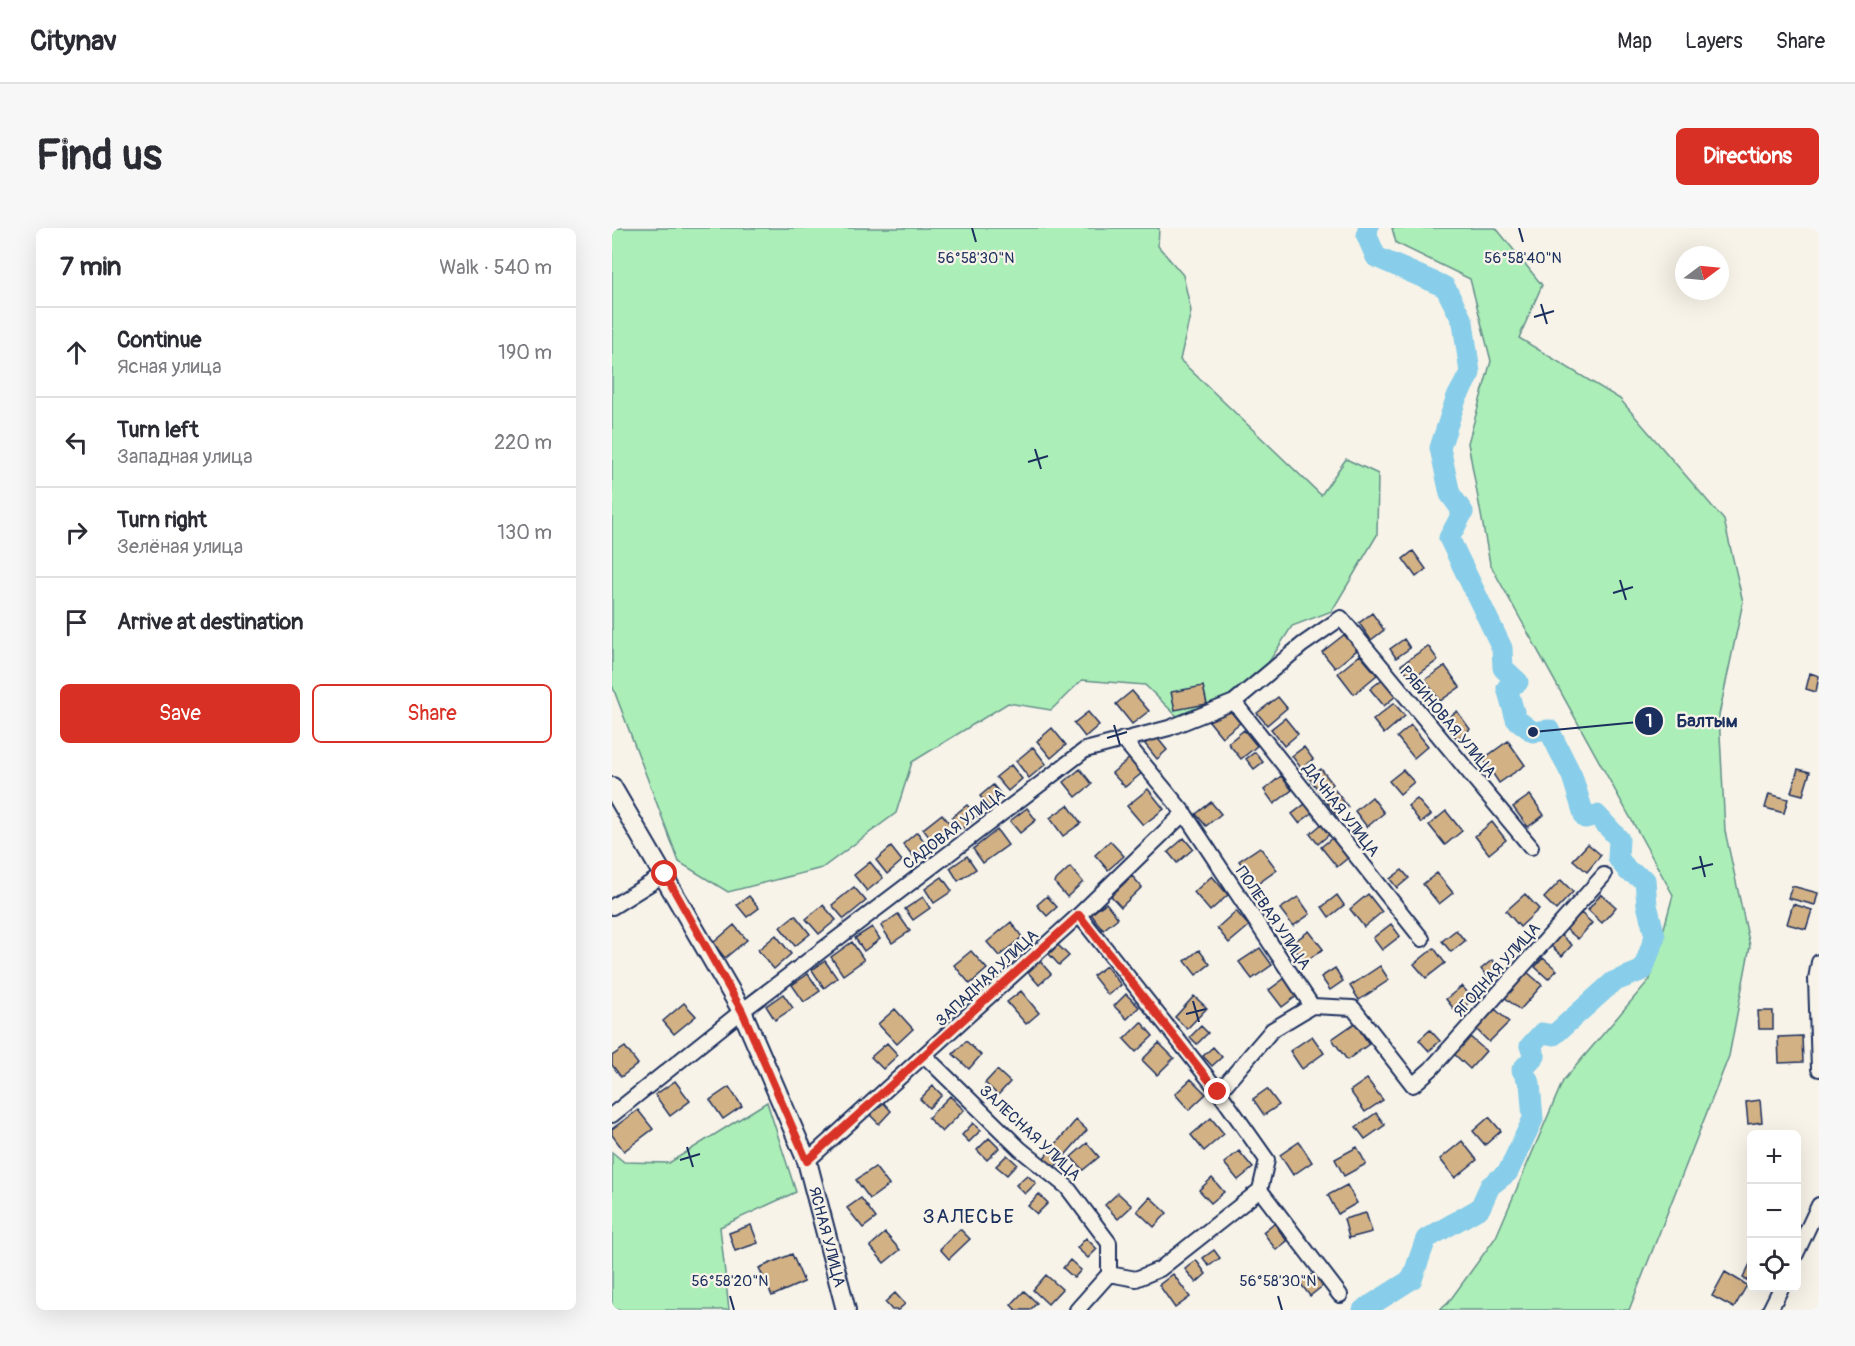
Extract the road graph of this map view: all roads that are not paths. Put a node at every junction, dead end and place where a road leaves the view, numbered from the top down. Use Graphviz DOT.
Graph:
graph roads {
  1 [pos="1341,618"];
  2 [pos="1234,702"];
  3 [pos="1123,739"];
  4 [pos="612,787"];
  5 [pos="1184,813"];
  6 [pos="1531,847"];
  7 [pos="665,874"];
  8 [pos="1604,875"];
  9 [pos="612,907"];
  10 [pos="1079,915"];
  11 [pos="1422,939"];
  12 [pos="1819,962"];
  13 [pos="1312,1005"];
  14 [pos="742,1011"];
  15 [pos="925,1056"];
  16 [pos="1819,1070"];
  17 [pos="1218,1092"];
  18 [pos="612,1115"];
  19 [pos="807,1161"];
  20 [pos="1260,1190"];
  21 [pos="1819,1205"];
  22 [pos="1801,1245"];
  23 [pos="1109,1274"];
  24 [pos="1778,1292"];
  25 [pos="1340,1295"];
  26 [pos="846,1310"];
  27 [pos="1077,1310"];
  28 [pos="1770,1310"];
  1 -- 2 [label="street, САДОВАЯ УЛИЦА"];
  1 -- 6 [label="street, РЯБИНОВАЯ УЛИЦА"];
  2 -- 3 [label="street, САДОВАЯ УЛИЦА"];
  2 -- 11 [label="street, ДАЧНАЯ УЛИЦА"];
  3 -- 5 [label="street, ПОЛЕВАЯ УЛИЦА"];
  3 -- 14 [label="street, САДОВАЯ УЛИЦА"];
  4 -- 7 [label="main road, ЯСНАЯ УЛИЦА"];
  5 -- 10 [label="street, ЗАПАДНАЯ УЛИЦА"];
  5 -- 13 [label="street, ПОЛЕВАЯ УЛИЦА"];
  7 -- 9 [label="street"];
  7 -- 14 [label="main road, ЯСНАЯ УЛИЦА"];
  8 -- 13 [label="street, ЯГОДНАЯ УЛИЦА"];
  10 -- 15 [label="street, ЗАПАДНАЯ УЛИЦА"];
  10 -- 17 [label="street"];
  12 -- 16 [label="street"];
  13 -- 17 [label="street"];
  14 -- 18 [label="street, САДОВАЯ УЛИЦА"];
  14 -- 19 [label="main road, ЯСНАЯ УЛИЦА"];
  15 -- 19 [label="street, ЗАПАДНАЯ УЛИЦА"];
  15 -- 23 [label="street, ЗАЛЕСНАЯ УЛИЦА"];
  17 -- 20 [label="street"];
  19 -- 26 [label="main road, ЯСНАЯ УЛИЦА"];
  20 -- 23 [label="street"];
  20 -- 25 [label="street"];
  21 -- 22 [label="street"];
  23 -- 27 [label="street"];
  24 -- 28 [label="street"];
}
